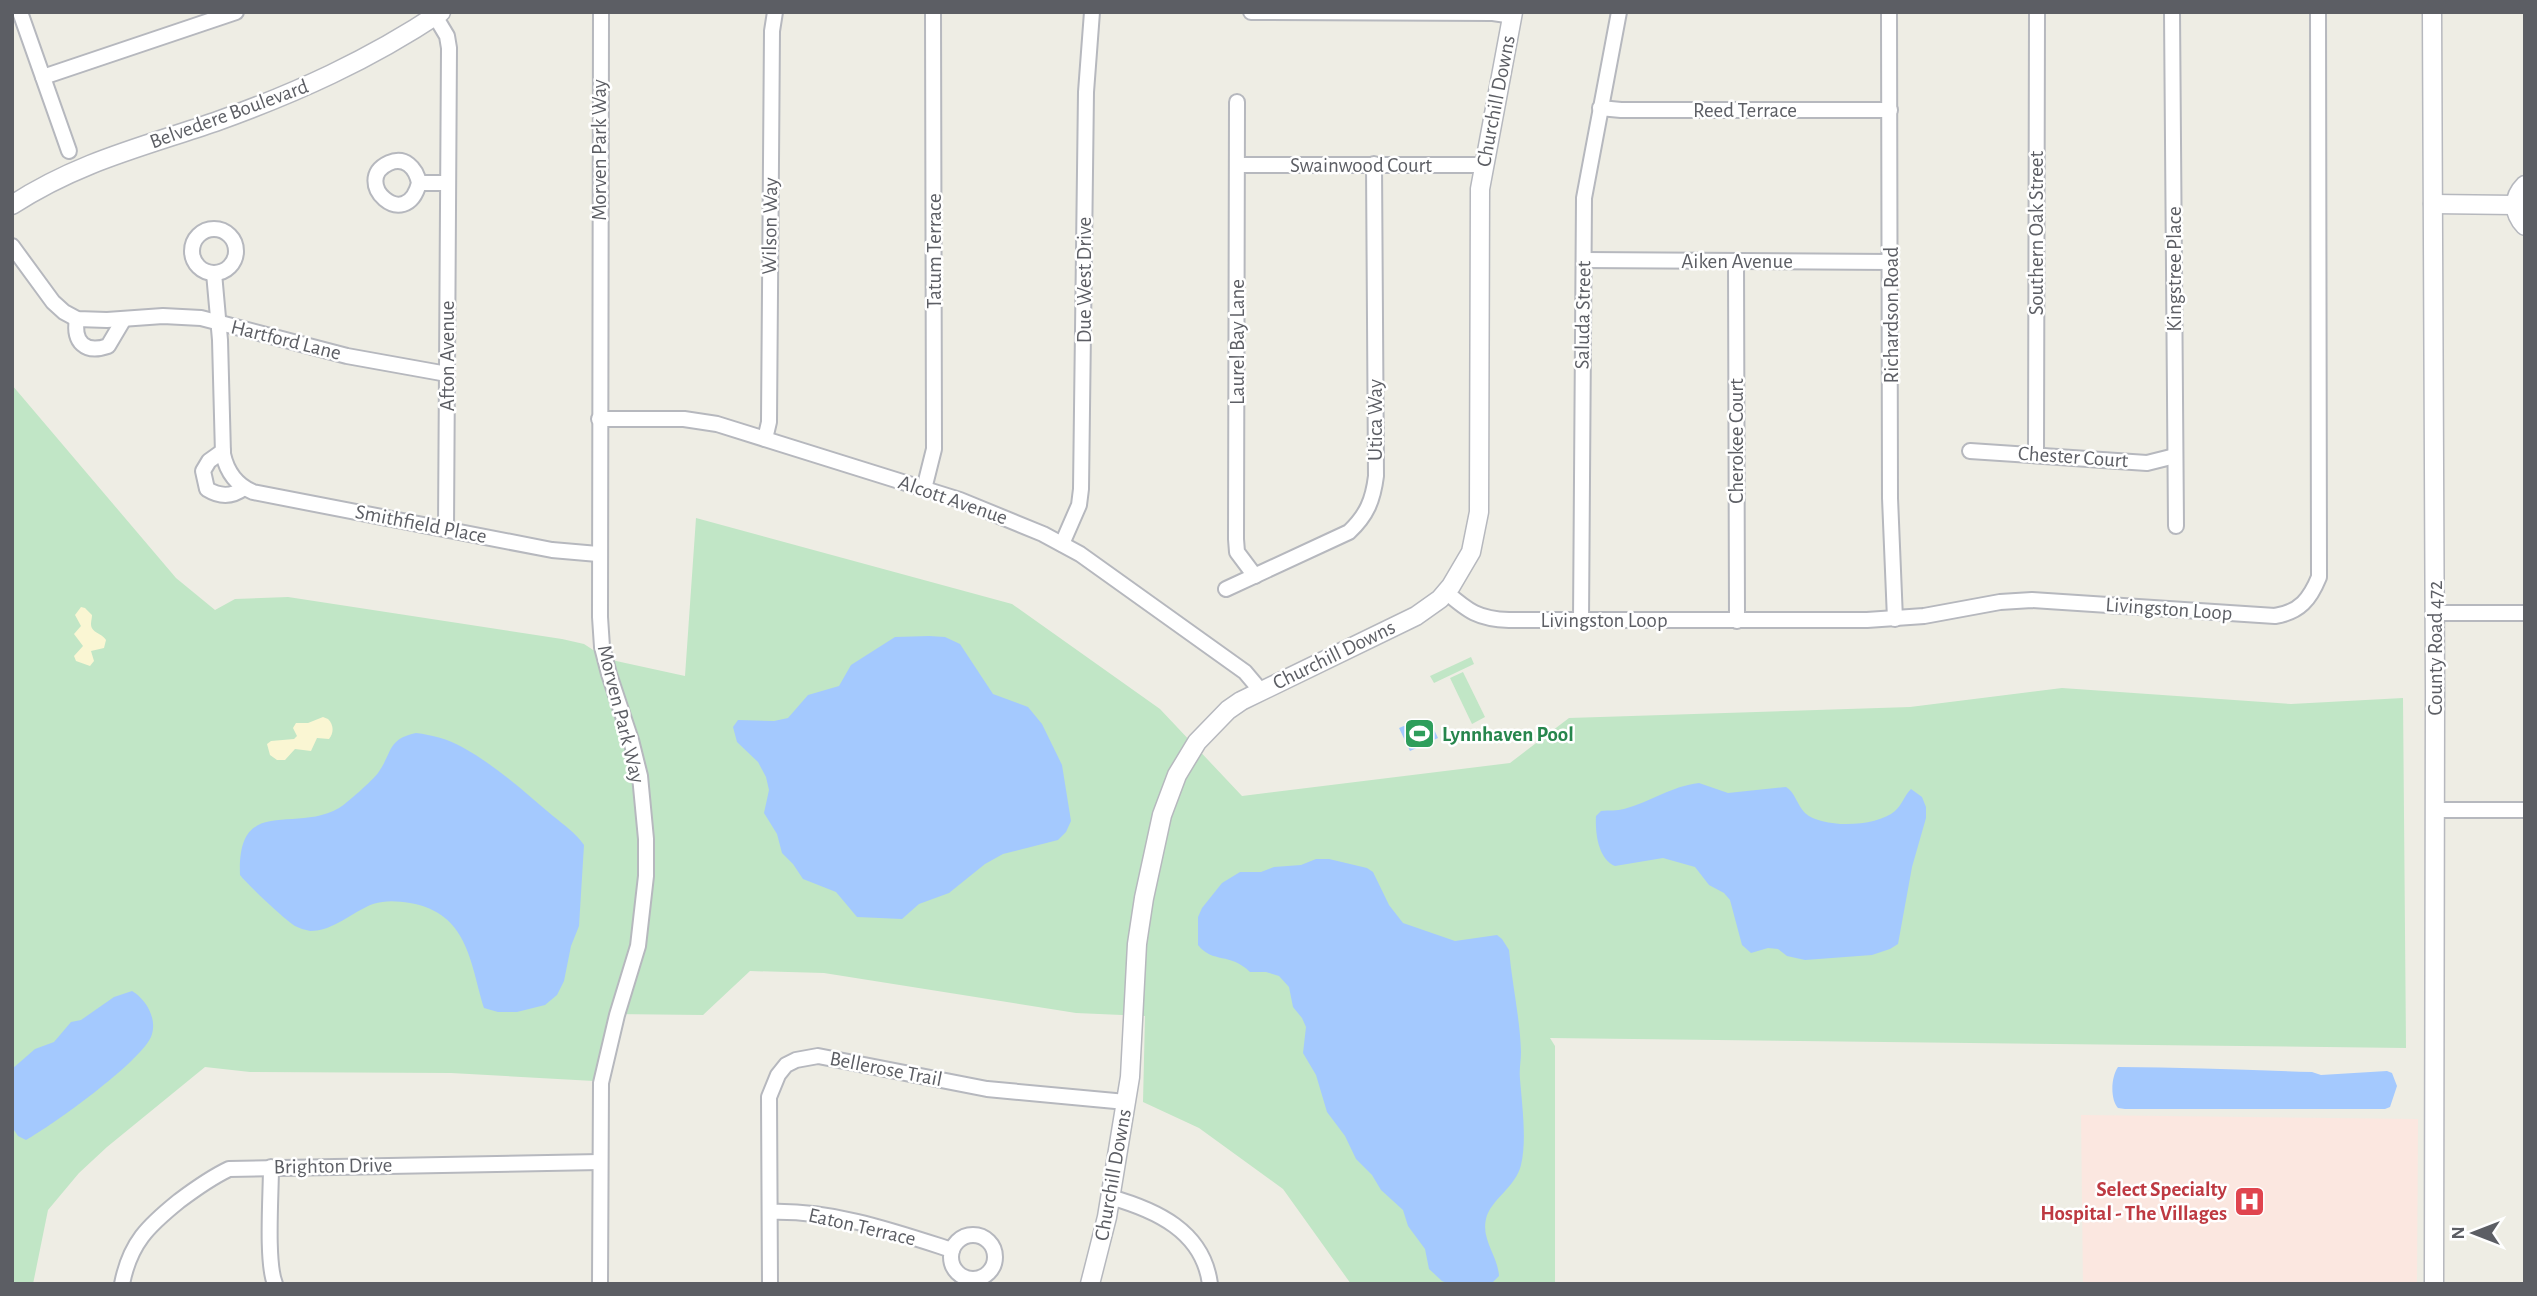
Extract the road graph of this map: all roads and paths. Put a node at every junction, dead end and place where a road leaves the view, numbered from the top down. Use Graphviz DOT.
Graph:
graph roads {
  1 [pos="20,12"];
  2 [pos="236,12"];
  3 [pos="601,12"];
  4 [pos="775,12"];
  5 [pos="933,12"];
  6 [pos="1092,12"];
  7 [pos="1251,12"];
  8 [pos="1619,12"];
  9 [pos="1889,12"];
  10 [pos="2037,12"];
  11 [pos="2172,12"];
  12 [pos="2318,12"];
  13 [pos="2432,12"];
  14 [pos="438,14"];
  15 [pos="1513,14"];
  16 [pos="43,77"];
  17 [pos="1237,102"];
  18 [pos="1600,108"];
  19 [pos="1889,110"];
  20 [pos="69,150"];
  21 [pos="1374,164"];
  22 [pos="1237,165"];
  23 [pos="1485,165"];
  24 [pos="419,183"];
  25 [pos="448,183"];
  26 [pos="2525,185"];
  27 [pos="2433,204"];
  28 [pos="12,205"];
  29 [pos="2515,205"];
  30 [pos="2525,226"];
  31 [pos="12,246"];
  32 [pos="1584,260"];
  33 [pos="1736,261"];
  34 [pos="1891,262"];
  35 [pos="214,273"];
  36 [pos="77,319"];
  37 [pos="124,319"];
  38 [pos="219,323"];
  39 [pos="447,374"];
  40 [pos="599,419"];
  41 [pos="765,439"];
  42 [pos="223,451"];
  43 [pos="1970,451"];
  44 [pos="2036,454"];
  45 [pos="2175,456"];
  46 [pos="244,488"];
  47 [pos="924,489"];
  48 [pos="2176,526"];
  49 [pos="446,529"];
  50 [pos="1062,544"];
  51 [pos="598,554"];
  52 [pos="1255,576"];
  53 [pos="1226,589"];
  54 [pos="1446,592"];
  55 [pos="2435,613"];
  56 [pos="2525,613"];
  57 [pos="1895,618"];
  58 [pos="1581,620"];
  59 [pos="1737,621"];
  60 [pos="1261,691"];
  61 [pos="2435,810"];
  62 [pos="2525,810"];
  63 [pos="1126,1102"];
  64 [pos="600,1162"];
  65 [pos="271,1167"];
  66 [pos="1110,1197"];
  67 [pos="770,1213"];
  68 [pos="952,1250"];
  69 [pos="122,1284"];
  70 [pos="275,1284"];
  71 [pos="600,1284"];
  72 [pos="770,1284"];
  73 [pos="1090,1284"];
  74 [pos="1210,1284"];
  75 [pos="2434,1284"];
  1 -- 16 [label="street"];
  2 -- 16 [label="street"];
  3 -- 40 [label="street, Morven Park Way"];
  4 -- 41 [label="street, Wilson Way"];
  5 -- 47 [label="street, Tatum Terrace"];
  6 -- 50 [label="street, Due West Drive"];
  7 -- 15 [label="street"];
  8 -- 18 [label="street, Saluda Street"];
  9 -- 19 [label="street, Richardson Road"];
  10 -- 44 [label="street, Southern Oak Street"];
  11 -- 45 [label="street, Kingstree Place"];
  12 -- 57 [label="street, Livingston Loop"];
  13 -- 27 [label="street, County Road 472"];
  14 -- 25 [label="street, Afton Avenue"];
  14 -- 28 [label="street, Belvedere Boulevard"];
  15 -- 23 [label="street, Churchill Downs"];
  16 -- 20 [label="street"];
  17 -- 22 [label="street, Laurel Bay Lane"];
  18 -- 19 [label="street, Reed Terrace"];
  18 -- 32 [label="street, Saluda Street"];
  19 -- 34 [label="street, Richardson Road"];
  21 -- 22 [label="street, Swainwood Court"];
  21 -- 23 [label="street, Swainwood Court"];
  21 -- 52 [label="street, Utica Way"];
  22 -- 52 [label="street, Laurel Bay Lane"];
  23 -- 54 [label="street, Churchill Downs"];
  24 -- 25 [label="street"];
  25 -- 39 [label="street, Afton Avenue"];
  26 -- 29 [label="street"];
  27 -- 29 [label="street"];
  27 -- 55 [label="street, County Road 472"];
  29 -- 30 [label="street"];
  31 -- 36 [label="street"];
  32 -- 33 [label="street, Aiken Avenue"];
  32 -- 58 [label="street, Saluda Street"];
  33 -- 34 [label="street, Aiken Avenue"];
  33 -- 59 [label="street, Cherokee Court"];
  34 -- 57 [label="street, Richardson Road"];
  35 -- 38 [label="street"];
  36 -- 37 [label="street, Hartford Lane"];
  36 -- 37 [label="street"];
  37 -- 38 [label="street, Hartford Lane"];
  38 -- 39 [label="street, Hartford Lane"];
  38 -- 42 [label="street"];
  39 -- 49 [label="street, Afton Avenue"];
  40 -- 41 [label="street, Alcott Avenue"];
  40 -- 51 [label="street, Morven Park Way"];
  41 -- 47 [label="street, Alcott Avenue"];
  42 -- 46 [label="street"];
  42 -- 46 [label="street, Smithfield Place"];
  43 -- 44 [label="street, Chester Court"];
  44 -- 45 [label="street, Chester Court"];
  45 -- 48 [label="street, Kingstree Place"];
  46 -- 49 [label="street, Smithfield Place"];
  47 -- 50 [label="street, Alcott Avenue"];
  49 -- 51 [label="street, Smithfield Place"];
  50 -- 60 [label="street, Alcott Avenue"];
  51 -- 64 [label="street, Morven Park Way"];
  52 -- 53 [label="street, Utica Way"];
  54 -- 58 [label="street, Livingston Loop"];
  54 -- 60 [label="street, Churchill Downs"];
  55 -- 56 [label="street"];
  55 -- 61 [label="street, County Road 472"];
  57 -- 59 [label="street, Livingston Loop"];
  58 -- 59 [label="street, Livingston Loop"];
  60 -- 63 [label="street, Churchill Downs"];
  61 -- 62 [label="street"];
  61 -- 75 [label="street, County Road 472"];
  63 -- 66 [label="street, Churchill Downs"];
  63 -- 67 [label="street, Bellerose Trail"];
  64 -- 65 [label="street, Brighton Drive"];
  64 -- 71 [label="street, Morven Park Way"];
  65 -- 69 [label="street, Brighton Drive"];
  65 -- 70 [label="street"];
  66 -- 73 [label="street, Churchill Downs"];
  66 -- 74 [label="street"];
  67 -- 68 [label="street, Eaton Terrace"];
  67 -- 72 [label="street, Bellerose Trail"];
}
